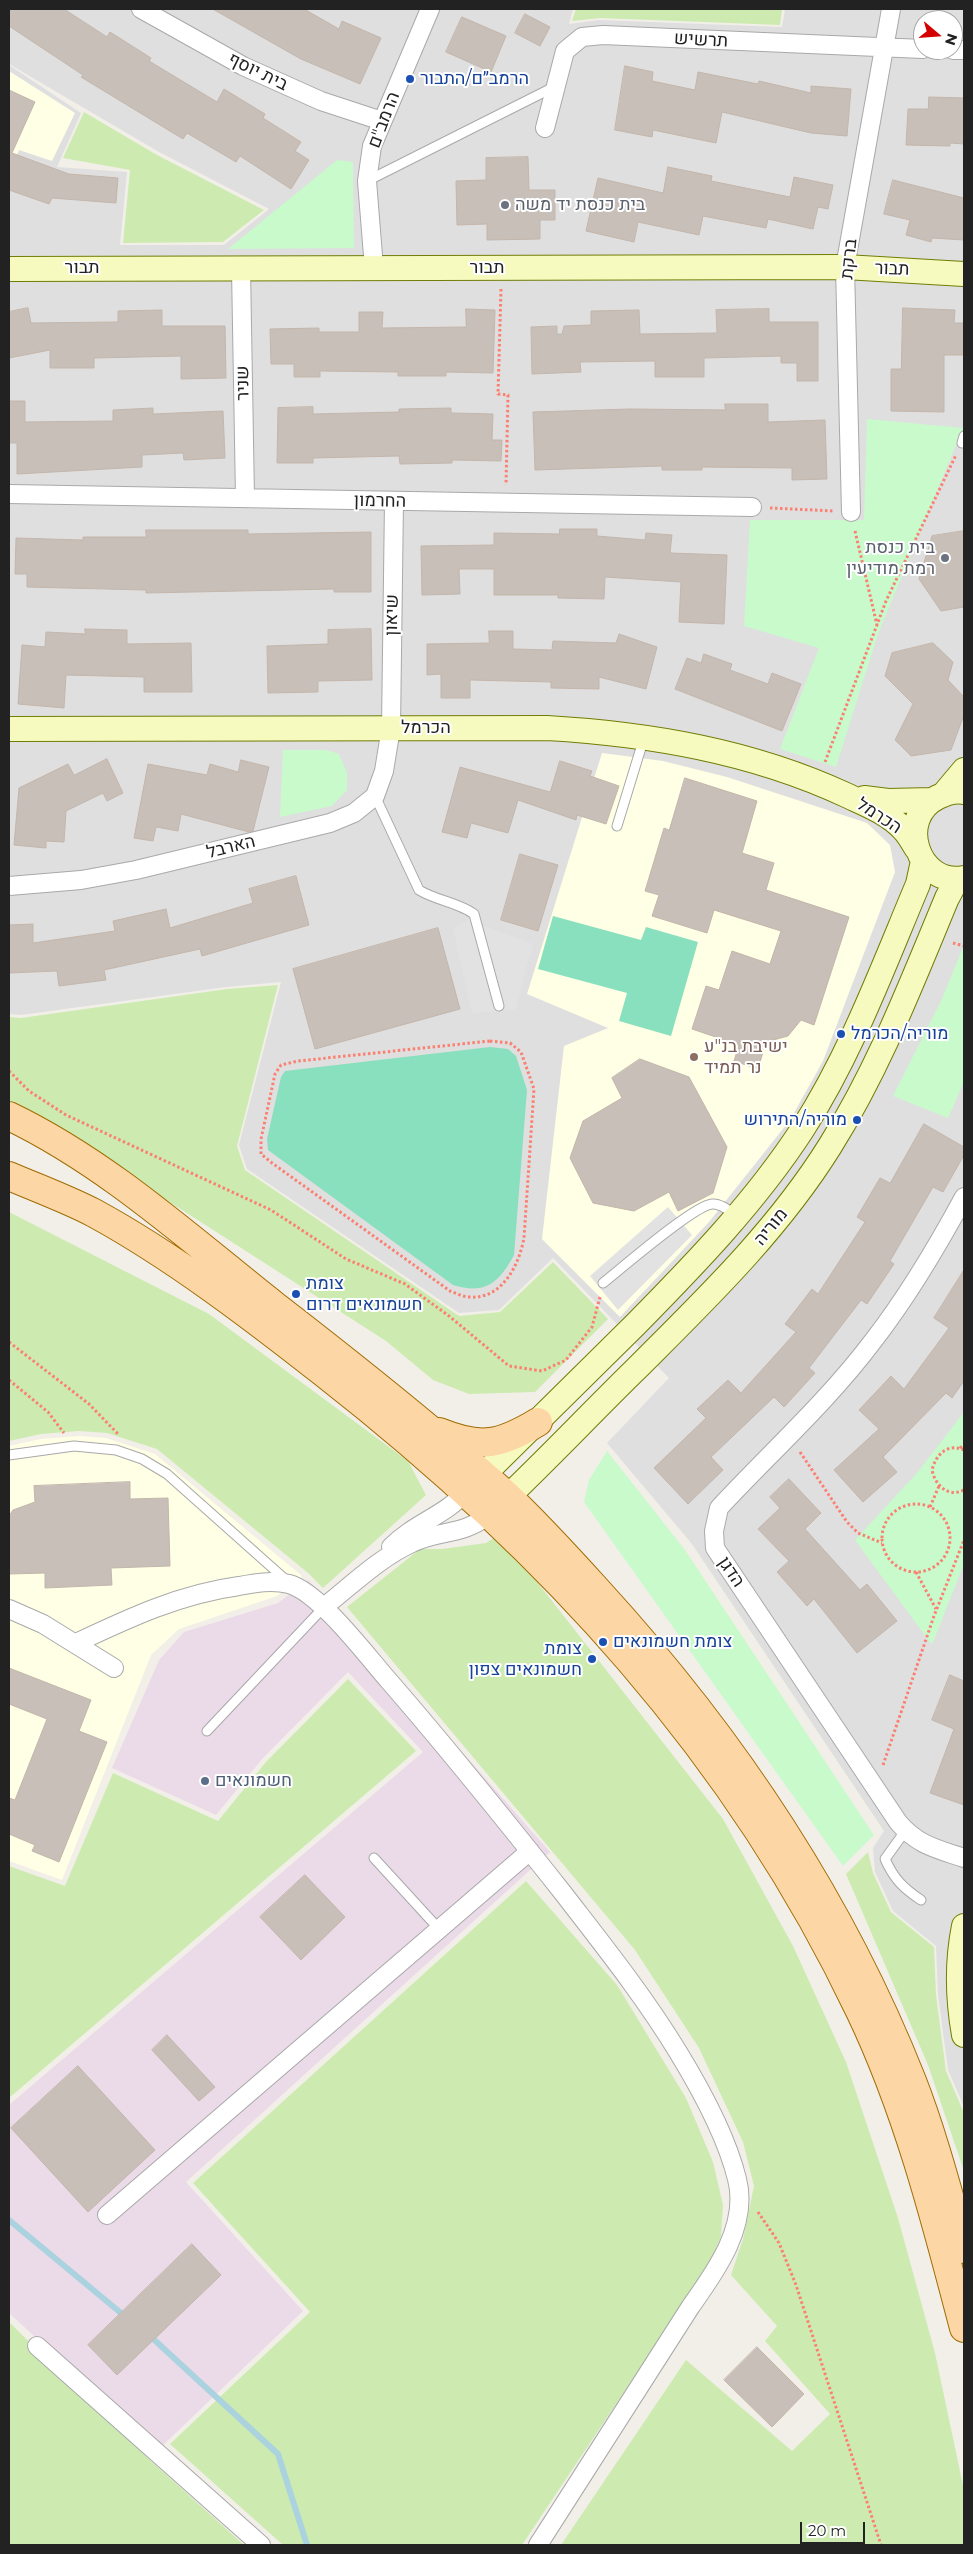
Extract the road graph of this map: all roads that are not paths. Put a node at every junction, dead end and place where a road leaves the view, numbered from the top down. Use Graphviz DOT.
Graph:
graph roads {
  1 [pos="141,9"];
  2 [pos="430,9"];
  3 [pos="891,9"];
  4 [pos="884,48"];
  5 [pos="913,49"];
  6 [pos="556,86"];
  7 [pos="382,121"];
  8 [pos="545,128"];
  9 [pos="367,181"];
  10 [pos="241,268"];
  11 [pos="374,268"];
  12 [pos="845,268"];
  13 [pos="9,269"];
  14 [pos="964,274"];
  15 [pos="9,494"];
  16 [pos="245,498"];
  17 [pos="394,501"];
  18 [pos="752,507"];
  19 [pos="851,512"];
  20 [pos="391,728"];
  21 [pos="9,729"];
  22 [pos="645,736"];
  23 [pos="964,770"];
  24 [pos="826,786"];
  25 [pos="375,796"];
  26 [pos="946,796"];
  27 [pos="617,826"];
  28 [pos="920,855"];
  29 [pos="964,879"];
  30 [pos="9,886"];
  31 [pos="499,1006"];
  32 [pos="9,1116"];
  33 [pos="9,1176"];
  34 [pos="964,1197"];
  35 [pos="738,1217"];
  36 [pos="604,1283"];
  37 [pos="420,1422"];
  38 [pos="538,1422"];
  39 [pos="9,1455"];
  40 [pos="474,1484"];
  41 [pos="499,1506"];
  42 [pos="371,1570"];
  43 [pos="291,1584"];
  44 [pos="324,1607"];
  45 [pos="9,1609"];
  46 [pos="76,1643"];
  47 [pos="114,1668"];
  48 [pos="207,1731"];
  49 [pos="906,1830"];
  50 [pos="530,1851"];
  51 [pos="374,1858"];
  52 [pos="964,1858"];
  53 [pos="921,1900"];
  54 [pos="964,1926"];
  55 [pos="439,1929"];
  56 [pos="964,2035"];
  57 [pos="107,2215"];
  58 [pos="964,2249"];
  59 [pos="964,2328"];
  60 [pos="37,2346"];
  61 [pos="262,2545"];
  62 [pos="538,2545"];
  1 -- 7 [label="street, בית יוסף"];
  2 -- 7 [label="street, הרמב\"ם"];
  3 -- 4 [label="street, ברקת"];
  4 -- 5 [label="street, תרשיש"];
  4 -- 6 [label="street, תרשיש"];
  4 -- 12 [label="street, ברקת"];
  6 -- 8 [label="street, תרשיש"];
  6 -- 9 [label="lane"];
  7 -- 9 [label="street, הרמב\"ם"];
  9 -- 11 [label="street, הרמב\"ם"];
  10 -- 11 [label="street, תבור"];
  10 -- 13 [label="street, תבור"];
  10 -- 16 [label="street, שניר"];
  11 -- 12 [label="street, תבור"];
  12 -- 14 [label="street, תבור"];
  12 -- 19 [label="street, ברקת"];
  15 -- 16 [label="street, החרמון"];
  16 -- 17 [label="street, החרמון"];
  17 -- 18 [label="street, החרמון"];
  17 -- 20 [label="street, שיאון"];
  20 -- 21 [label="street, הכרמל"];
  20 -- 22 [label="street, הכרמל"];
  20 -- 25 [label="street"];
  22 -- 24 [label="street, הכרמל"];
  22 -- 27 [label="lane"];
  23 -- 26 [label="street"];
  24 -- 26 [label="street, הכרמל"];
  24 -- 28 [label="street, הכרמל"];
  25 -- 30 [label="street, הארבל"];
  25 -- 31 [label="lane"];
  26 -- 28 [label="street, מוריה"];
  28 -- 29 [label="street, הכרמל"];
  28 -- 35 [label="street, מוריה"];
  29 -- 41 [label="street, מוריה"];
  32 -- 37 [label="main road"];
  33 -- 40 [label="main road"];
  34 -- 49 [label="street, הדגן"];
  35 -- 36 [label="lane"];
  35 -- 38 [label="street, מוריה"];
  37 -- 38 [label="main road"];
  37 -- 40 [label="main road"];
  38 -- 40 [label="street, מוריה"];
  39 -- 43 [label="lane"];
  40 -- 41 [label="main road"];
  40 -- 42 [label="street"];
  41 -- 42 [label="street"];
  41 -- 58 [label="main road"];
  41 -- 59 [label="main road"];
  42 -- 44 [label="street"];
  43 -- 44 [label="street"];
  43 -- 46 [label="street"];
  44 -- 48 [label="lane"];
  44 -- 50 [label="street"];
  45 -- 46 [label="street"];
  46 -- 47 [label="street"];
  49 -- 52 [label="street, הדגן"];
  49 -- 53 [label="lane"];
  50 -- 55 [label="street"];
  50 -- 62 [label="street"];
  51 -- 55 [label="lane"];
  54 -- 56 [label="street"];
  55 -- 57 [label="street"];
  60 -- 61 [label="street"];
}
